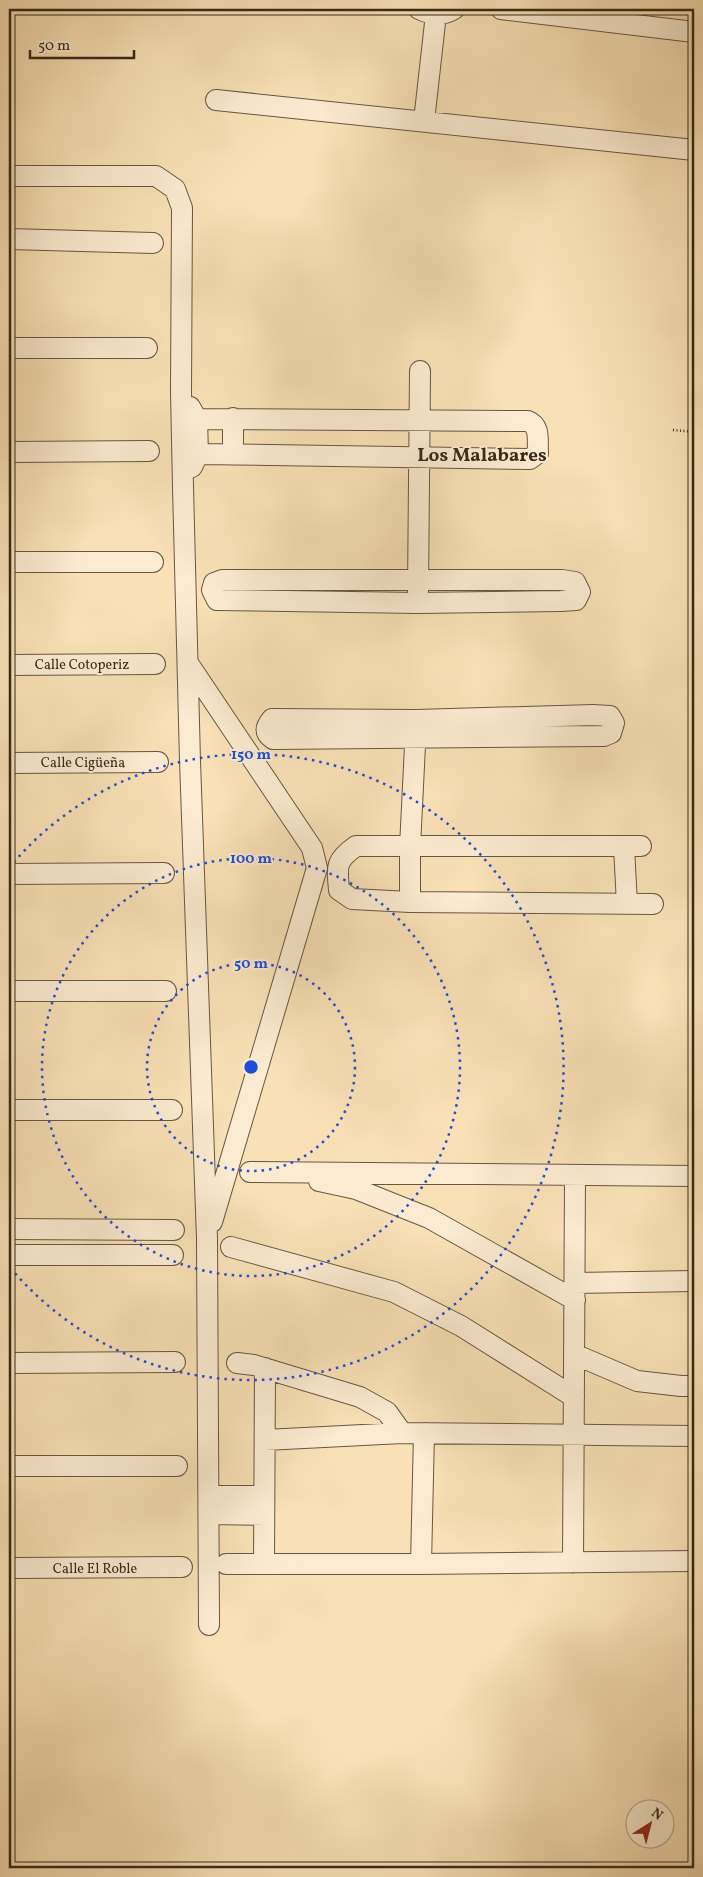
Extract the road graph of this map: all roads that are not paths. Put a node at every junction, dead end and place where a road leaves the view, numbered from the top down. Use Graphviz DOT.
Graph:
graph roads {
  1 [pos="501,9"];
  2 [pos="436,10"];
  3 [pos="694,32"];
  4 [pos="216,100"];
  5 [pos="424,121"];
  6 [pos="694,150"];
  7 [pos="9,176"];
  8 [pos="9,239"];
  9 [pos="153,243"];
  10 [pos="9,348"];
  11 [pos="147,348"];
  12 [pos="420,371"];
  13 [pos="181,392"];
  14 [pos="197,418"];
  15 [pos="233,418"];
  16 [pos="419,420"];
  17 [pos="9,452"];
  18 [pos="149,452"];
  19 [pos="198,454"];
  20 [pos="233,455"];
  21 [pos="419,458"];
  22 [pos="183,487"];
  23 [pos="9,562"];
  24 [pos="153,562"];
  25 [pos="418,580"];
  26 [pos="417,603"];
  27 [pos="188,663"];
  28 [pos="9,664"];
  29 [pos="155,664"];
  30 [pos="416,729"];
  31 [pos="158,762"];
  32 [pos="9,763"];
  33 [pos="410,847"];
  34 [pos="317,868"];
  35 [pos="338,871"];
  36 [pos="164,873"];
  37 [pos="9,874"];
  38 [pos="410,902"];
  39 [pos="627,904"];
  40 [pos="654,904"];
  41 [pos="166,990"];
  42 [pos="9,991"];
  43 [pos="9,1110"];
  44 [pos="172,1110"];
  45 [pos="250,1172"];
  46 [pos="284,1173"];
  47 [pos="575,1175"];
  48 [pos="694,1176"];
  49 [pos="9,1229"];
  50 [pos="174,1230"];
  51 [pos="208,1238"];
  52 [pos="231,1247"];
  53 [pos="9,1255"];
  54 [pos="172,1255"];
  55 [pos="694,1281"];
  56 [pos="575,1292"];
  57 [pos="574,1354"];
  58 [pos="175,1362"];
  59 [pos="9,1363"];
  60 [pos="237,1363"];
  61 [pos="265,1368"];
  62 [pos="694,1386"];
  63 [pos="574,1397"];
  64 [pos="402,1433"];
  65 [pos="424,1433"];
  66 [pos="574,1434"];
  67 [pos="694,1436"];
  68 [pos="265,1440"];
  69 [pos="9,1466"];
  70 [pos="177,1466"];
  71 [pos="209,1505"];
  72 [pos="264,1505"];
  73 [pos="694,1561"];
  74 [pos="572,1563"];
  75 [pos="226,1564"];
  76 [pos="264,1564"];
  77 [pos="421,1564"];
  78 [pos="182,1567"];
  79 [pos="9,1568"];
  80 [pos="209,1625"];
  1 -- 3 [label="street"];
  2 -- 5 [label="street"];
  4 -- 5 [label="street"];
  5 -- 6 [label="street"];
  7 -- 13 [label="street"];
  8 -- 9 [label="street"];
  10 -- 11 [label="street"];
  12 -- 16 [label="street"];
  13 -- 14 [label="street"];
  13 -- 22 [label="street"];
  14 -- 15 [label="street"];
  14 -- 19 [label="street"];
  15 -- 16 [label="street"];
  15 -- 20 [label="street"];
  16 -- 21 [label="street"];
  16 -- 21 [label="street"];
  17 -- 18 [label="street"];
  19 -- 20 [label="street"];
  19 -- 22 [label="street"];
  20 -- 21 [label="street"];
  21 -- 25 [label="street"];
  22 -- 27 [label="street"];
  23 -- 24 [label="street"];
  25 -- 26 [label="street"];
  25 -- 26 [label="street"];
  25 -- 26 [label="street"];
  27 -- 34 [label="street"];
  27 -- 51 [label="street"];
  28 -- 29 [label="street, Calle Cotoperiz"];
  30 -- 30 [label="street"];
  30 -- 30 [label="street"];
  30 -- 33 [label="street"];
  31 -- 32 [label="street, Calle Cigüeña"];
  33 -- 35 [label="street"];
  33 -- 38 [label="street"];
  33 -- 39 [label="street"];
  34 -- 35 [label="street"];
  34 -- 51 [label="street"];
  35 -- 38 [label="street"];
  36 -- 37 [label="street"];
  38 -- 39 [label="street"];
  39 -- 40 [label="street"];
  41 -- 42 [label="street"];
  43 -- 44 [label="street"];
  45 -- 46 [label="street"];
  46 -- 47 [label="street"];
  46 -- 56 [label="street"];
  47 -- 48 [label="street"];
  47 -- 56 [label="street"];
  49 -- 50 [label="street"];
  51 -- 71 [label="street"];
  52 -- 63 [label="street"];
  53 -- 54 [label="street"];
  55 -- 56 [label="street"];
  56 -- 57 [label="street"];
  57 -- 62 [label="street"];
  57 -- 63 [label="street"];
  58 -- 59 [label="street"];
  60 -- 61 [label="street"];
  61 -- 64 [label="street"];
  61 -- 68 [label="street"];
  63 -- 66 [label="street"];
  64 -- 65 [label="street"];
  64 -- 68 [label="street"];
  65 -- 66 [label="street"];
  65 -- 77 [label="street"];
  66 -- 67 [label="street"];
  66 -- 74 [label="street"];
  68 -- 72 [label="street"];
  69 -- 70 [label="street"];
  71 -- 72 [label="street"];
  71 -- 80 [label="street"];
  72 -- 76 [label="street"];
  73 -- 74 [label="street"];
  74 -- 77 [label="street"];
  75 -- 76 [label="street"];
  76 -- 77 [label="street"];
  78 -- 79 [label="street, Calle El Roble"];
}
